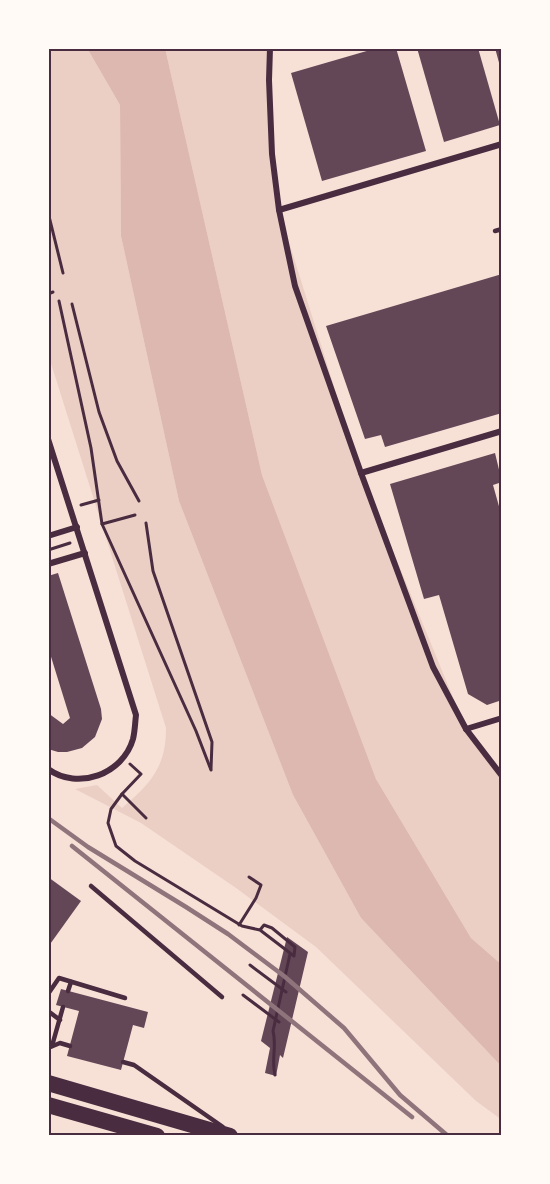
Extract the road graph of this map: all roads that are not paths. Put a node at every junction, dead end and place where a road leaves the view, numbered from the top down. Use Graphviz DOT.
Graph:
graph roads {
  1 [pos="270,48"];
  2 [pos="502,144"];
  3 [pos="279,210"];
  4 [pos="502,229"];
  5 [pos="495,231"];
  6 [pos="502,432"];
  7 [pos="48,439"];
  8 [pos="361,473"];
  9 [pos="77,527"];
  10 [pos="48,536"];
  11 [pos="85,554"];
  12 [pos="48,564"];
  13 [pos="502,718"];
  14 [pos="466,729"];
  15 [pos="48,769"];
  16 [pos="502,776"];
  17 [pos="91,886"];
  18 [pos="71,982"];
  19 [pos="68,991"];
  20 [pos="48,994"];
  21 [pos="222,997"];
  22 [pos="124,998"];
  23 [pos="63,1007"];
  24 [pos="48,1011"];
  25 [pos="60,1020"];
  26 [pos="70,1046"];
  27 [pos="50,1047"];
  28 [pos="123,1062"];
  29 [pos="48,1083"];
  30 [pos="48,1105"];
  31 [pos="136,1133"];
  32 [pos="157,1136"];
  33 [pos="230,1136"];
  34 [pos="235,1136"];
  1 -- 3 [label="street"];
  2 -- 3 [label="street"];
  3 -- 8 [label="street"];
  4 -- 5 [label="lane"];
  6 -- 8 [label="street"];
  7 -- 9 [label="street"];
  8 -- 14 [label="street"];
  9 -- 10 [label="street"];
  9 -- 11 [label="street"];
  11 -- 12 [label="street"];
  11 -- 15 [label="street"];
  13 -- 14 [label="street"];
  14 -- 16 [label="street"];
  17 -- 21 [label="lane"];
  18 -- 19 [label="lane"];
  18 -- 20 [label="lane"];
  18 -- 22 [label="lane"];
  23 -- 25 [label="lane"];
  24 -- 25 [label="lane"];
  25 -- 27 [label="lane"];
  26 -- 27 [label="lane"];
  28 -- 34 [label="lane"];
  29 -- 33 [label="highway"];
  30 -- 31 [label="highway"];
  31 -- 32 [label="highway"];
}
